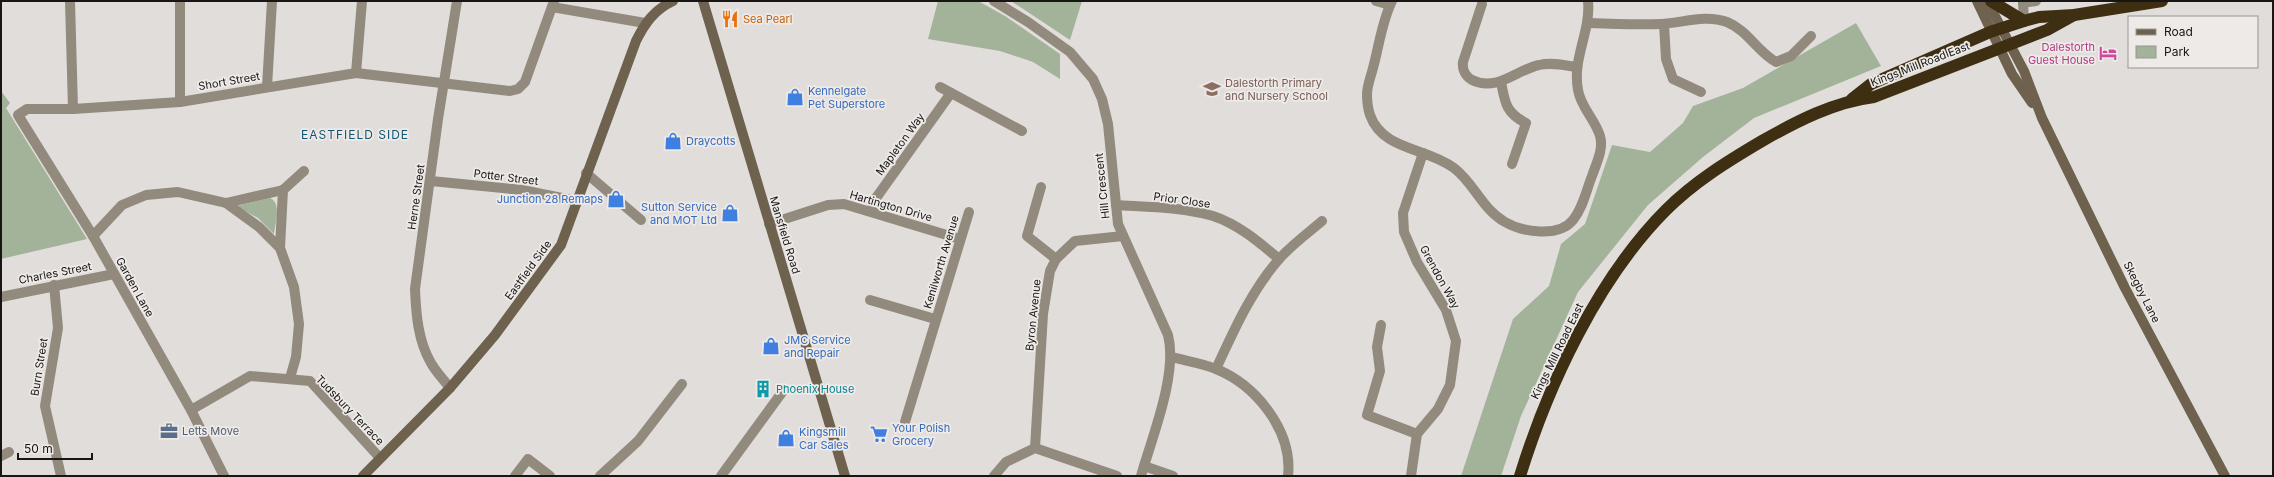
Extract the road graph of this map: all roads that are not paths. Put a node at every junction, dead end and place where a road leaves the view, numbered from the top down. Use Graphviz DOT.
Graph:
graph roads {
  1 [pos="70,1"];
  2 [pos="180,1"];
  3 [pos="272,1"];
  4 [pos="362,1"];
  5 [pos="457,1"];
  6 [pos="673,1"];
  7 [pos="703,1"];
  8 [pos="994,1"];
  9 [pos="1376,1"];
  10 [pos="1588,1"];
  11 [pos="1977,1"];
  12 [pos="1987,1"];
  13 [pos="1991,1"];
  14 [pos="2036,1"];
  15 [pos="2161,1"];
  16 [pos="1391,3"];
  17 [pos="553,4"];
  18 [pos="1482,4"];
  19 [pos="2074,15"];
  20 [pos="2024,21"];
  21 [pos="645,23"];
  22 [pos="1588,23"];
  23 [pos="1664,24"];
  24 [pos="1996,31"];
  25 [pos="1811,36"];
  26 [pos="2003,45"];
  27 [pos="1576,67"];
  28 [pos="356,73"];
  29 [pos="1501,82"];
  30 [pos="445,84"];
  31 [pos="267,87"];
  32 [pos="940,87"];
  33 [pos="1701,92"];
  34 [pos="951,93"];
  35 [pos="1851,100"];
  36 [pos="180,102"];
  37 [pos="73,109"];
  38 [pos="18,115"];
  39 [pos="1022,131"];
  40 [pos="1423,153"];
  41 [pos="1512,164"];
  42 [pos="304,171"];
  43 [pos="586,173"];
  44 [pos="430,180"];
  45 [pos="1042,187"];
  46 [pos="283,190"];
  47 [pos="577,201"];
  48 [pos="226,203"];
  49 [pos="1116,205"];
  50 [pos="872,211"];
  51 [pos="969,212"];
  52 [pos="641,220"];
  53 [pos="1322,221"];
  54 [pos="769,224"];
  55 [pos="93,236"];
  56 [pos="1122,236"];
  57 [pos="960,239"];
  58 [pos="280,248"];
  59 [pos="1056,259"];
  60 [pos="1280,259"];
  61 [pos="114,274"];
  62 [pos="54,285"];
  63 [pos="1,297"];
  64 [pos="870,300"];
  65 [pos="935,319"];
  66 [pos="1382,325"];
  67 [pos="1172,357"];
  68 [pos="1216,369"];
  69 [pos="290,378"];
  70 [pos="682,384"];
  71 [pos="450,388"];
  72 [pos="783,391"];
  73 [pos="191,410"];
  74 [pos="905,422"];
  75 [pos="1417,434"];
  76 [pos="1035,448"];
  77 [pos="380,458"];
  78 [pos="1144,466"];
  79 [pos="61,476"];
  80 [pos="224,476"];
  81 [pos="363,476"];
  82 [pos="515,476"];
  83 [pos="550,476"];
  84 [pos="600,476"];
  85 [pos="722,476"];
  86 [pos="845,476"];
  87 [pos="994,476"];
  88 [pos="1117,476"];
  89 [pos="1141,476"];
  90 [pos="1173,476"];
  91 [pos="1288,476"];
  92 [pos="1411,476"];
  93 [pos="1520,476"];
  94 [pos="2225,476"];
  1 -- 37 [label="street"];
  2 -- 36 [label="street"];
  3 -- 31 [label="street"];
  4 -- 28 [label="street"];
  5 -- 30 [label="street, Herne Street"];
  6 -- 21 [label="main road, Eastfield Side"];
  7 -- 54 [label="main road, Mansfield Road"];
  8 -- 49 [label="street, Hill Crescent"];
  9 -- 16 [label="street"];
  10 -- 22 [label="street"];
  11 -- 24 [label="main road"];
  12 -- 24 [label="main road"];
  13 -- 20 [label="highway"];
  14 -- 20 [label="street"];
  15 -- 19 [label="highway"];
  16 -- 40 [label="street"];
  17 -- 21 [label="street"];
  17 -- 30 [label="street, Short Street"];
  18 -- 29 [label="street"];
  19 -- 20 [label="highway, Kings Mill Road East"];
  19 -- 26 [label="highway, Kings Mill Road East"];
  20 -- 24 [label="highway, Kings Mill Road East"];
  21 -- 43 [label="main road, Eastfield Side"];
  22 -- 23 [label="street"];
  22 -- 27 [label="street"];
  23 -- 25 [label="street"];
  23 -- 33 [label="street"];
  24 -- 26 [label="main road, Skegby Lane"];
  24 -- 35 [label="highway, Kings Mill Road East"];
  26 -- 35 [label="highway, Kings Mill Road East"];
  26 -- 94 [label="main road, Skegby Lane"];
  27 -- 29 [label="street"];
  27 -- 40 [label="street"];
  28 -- 30 [label="street, Short Street"];
  28 -- 31 [label="street, Short Street"];
  29 -- 41 [label="street"];
  30 -- 44 [label="street, Herne Street"];
  31 -- 36 [label="street, Short Street"];
  32 -- 34 [label="street"];
  34 -- 39 [label="street"];
  34 -- 50 [label="street, Mapleton Way"];
  35 -- 93 [label="highway, Kings Mill Road East"];
  36 -- 37 [label="street, Short Street"];
  37 -- 38 [label="street, Short Street"];
  38 -- 55 [label="street, Garden Lane"];
  40 -- 75 [label="street, Grendon Way"];
  42 -- 46 [label="street"];
  43 -- 47 [label="main road, Eastfield Side"];
  43 -- 52 [label="street"];
  44 -- 47 [label="street, Potter Street"];
  44 -- 71 [label="street, Herne Street"];
  45 -- 59 [label="street"];
  46 -- 48 [label="street"];
  46 -- 58 [label="street"];
  47 -- 71 [label="main road, Eastfield Side"];
  48 -- 55 [label="street"];
  48 -- 58 [label="street"];
  49 -- 56 [label="street, Hill Crescent"];
  49 -- 60 [label="street, Prior Close"];
  50 -- 54 [label="street, Hartington Drive"];
  50 -- 57 [label="street, Hartington Drive"];
  51 -- 57 [label="street, Kenilworth Avenue"];
  53 -- 60 [label="street"];
  54 -- 86 [label="main road, Mansfield Road"];
  55 -- 61 [label="street, Garden Lane"];
  56 -- 59 [label="street, Byron Avenue"];
  56 -- 67 [label="street, Hill Crescent"];
  57 -- 65 [label="street, Kenilworth Avenue"];
  58 -- 69 [label="street"];
  59 -- 76 [label="street, Byron Avenue"];
  60 -- 68 [label="street"];
  61 -- 62 [label="street, Charles Street"];
  61 -- 73 [label="street, Garden Lane"];
  62 -- 63 [label="street, Charles Street"];
  62 -- 79 [label="street, Burn Street"];
  64 -- 65 [label="street, Kenilworth Avenue"];
  65 -- 74 [label="street, Kenilworth Avenue"];
  66 -- 75 [label="street"];
  67 -- 68 [label="street"];
  67 -- 78 [label="street, Hill Crescent"];
  68 -- 91 [label="street"];
  69 -- 73 [label="street, Tudsbury Terrace"];
  69 -- 77 [label="street, Tudsbury Terrace"];
  70 -- 84 [label="street"];
  71 -- 77 [label="main road, Eastfield Side"];
  72 -- 85 [label="street"];
  73 -- 80 [label="street, Garden Lane"];
  75 -- 92 [label="street"];
  76 -- 87 [label="street"];
  76 -- 88 [label="street"];
  77 -- 81 [label="main road, Eastfield Side"];
  78 -- 89 [label="street, Hill Crescent"];
  78 -- 90 [label="street"];
  82 -- 83 [label="street"];
}
